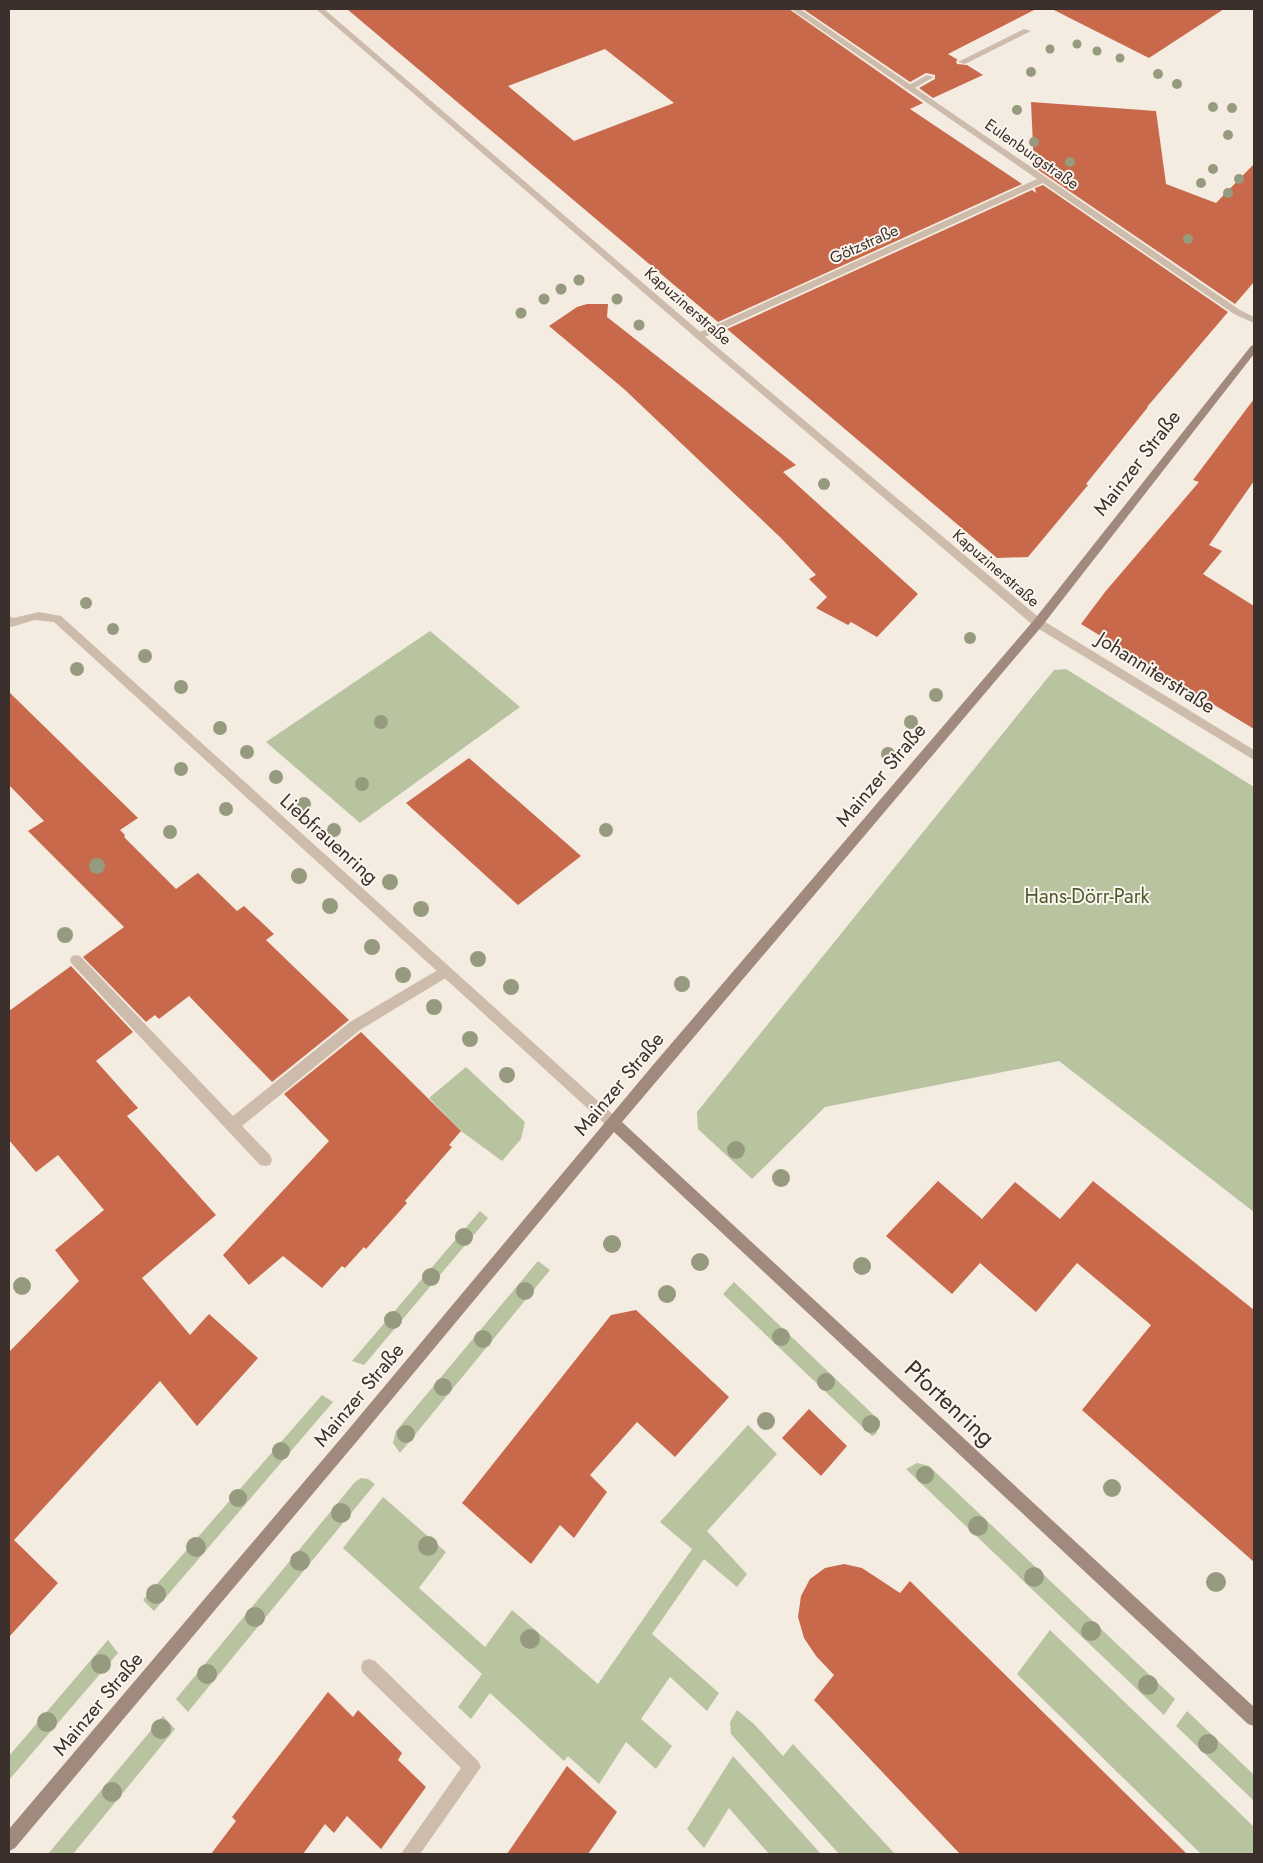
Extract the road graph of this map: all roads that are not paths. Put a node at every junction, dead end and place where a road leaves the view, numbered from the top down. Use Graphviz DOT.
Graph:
graph roads {
  1 [pos="320,9"];
  2 [pos="795,9"];
  3 [pos="1027,30"];
  4 [pos="962,62"];
  5 [pos="930,77"];
  6 [pos="908,88"];
  7 [pos="1042,180"];
  8 [pos="1254,320"];
  9 [pos="699,336"];
  10 [pos="1254,348"];
  11 [pos="10,623"];
  12 [pos="1038,623"];
  13 [pos="1254,756"];
  14 [pos="76,960"];
  15 [pos="445,972"];
  16 [pos="613,1123"];
  17 [pos="232,1125"];
  18 [pos="265,1160"];
  19 [pos="369,1667"];
  20 [pos="1254,1718"];
  21 [pos="9,1842"];
  22 [pos="410,1854"];
  1 -- 9 [label="street, Kapuzinerstraße"];
  2 -- 6 [label="street, Eulenburgstraße"];
  3 -- 4 [label="street"];
  5 -- 6 [label="street"];
  6 -- 7 [label="street, Eulenburgstraße"];
  7 -- 8 [label="street, Eulenburgstraße"];
  7 -- 9 [label="street, Götzstraße"];
  9 -- 12 [label="street, Kapuzinerstraße"];
  10 -- 12 [label="main road, Mainzer Straße"];
  11 -- 15 [label="street, Liebfrauenring"];
  12 -- 13 [label="street, Johanniterstraße"];
  12 -- 16 [label="main road, Mainzer Straße"];
  14 -- 17 [label="street"];
  15 -- 16 [label="street, Liebfrauenring"];
  15 -- 17 [label="street"];
  16 -- 20 [label="main road, Pfortenring"];
  16 -- 21 [label="main road, Mainzer Straße"];
  17 -- 18 [label="street"];
  19 -- 22 [label="street"];
}
